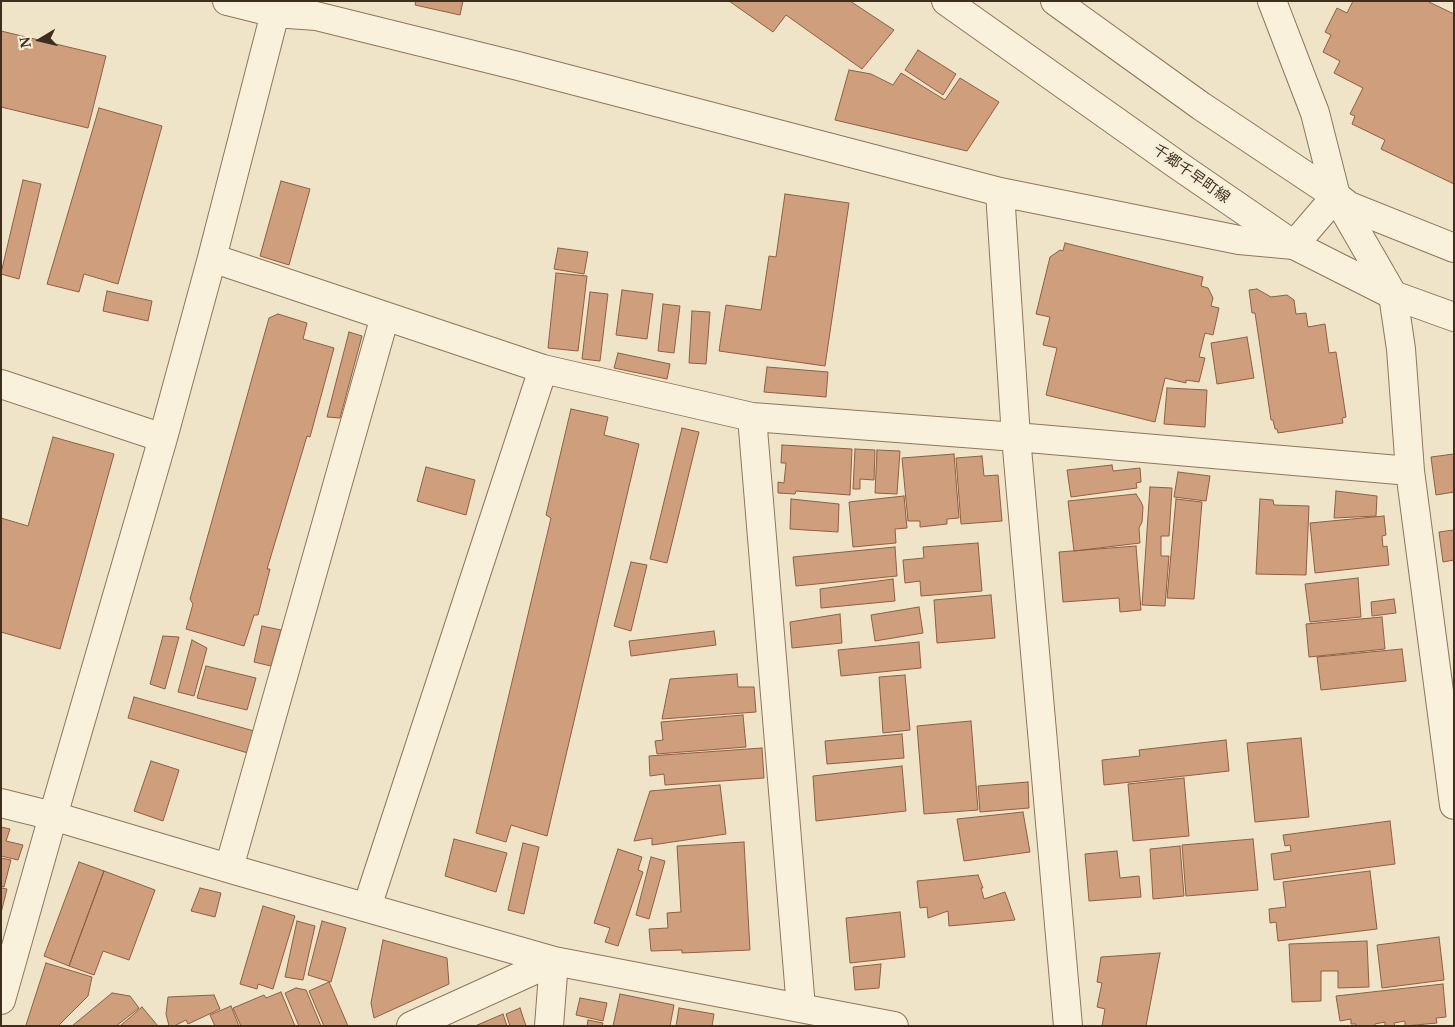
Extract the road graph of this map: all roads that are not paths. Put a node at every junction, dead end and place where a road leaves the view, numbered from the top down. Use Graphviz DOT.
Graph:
graph roads {
  1 [pos="227,1"];
  2 [pos="946,1"];
  3 [pos="1055,1"];
  4 [pos="1272,1"];
  5 [pos="318,8"];
  6 [pos="275,13"];
  7 [pos="1000,192"];
  8 [pos="1336,196"];
  9 [pos="1294,244"];
  10 [pos="1454,248"];
  11 [pos="212,258"];
  12 [pos="1393,295"];
  13 [pos="385,316"];
  14 [pos="1454,317"];
  15 [pos="543,369"];
  16 [pos="1,384"];
  17 [pos="752,417"];
  18 [pos="1016,437"];
  19 [pos="163,438"];
  20 [pos="1410,472"];
  21 [pos="1,803"];
  22 [pos="1454,805"];
  23 [pos="53,816"];
  24 [pos="229,868"];
  25 [pos="366,907"];
  26 [pos="554,961"];
  27 [pos="1,1000"];
  28 [pos="801,1008"];
  29 [pos="411,1026"];
  30 [pos="549,1026"];
  31 [pos="894,1026"];
  32 [pos="1068,1026"];
  1 -- 6 [label="street"];
  2 -- 9 [label="street, 千郷千早町線"];
  3 -- 8 [label="street"];
  4 -- 8 [label="street"];
  5 -- 6 [label="street"];
  5 -- 7 [label="street"];
  6 -- 11 [label="street"];
  7 -- 9 [label="street"];
  7 -- 18 [label="street"];
  8 -- 9 [label="street"];
  8 -- 10 [label="street"];
  8 -- 12 [label="street"];
  9 -- 12 [label="street, 千郷千早町線"];
  11 -- 13 [label="street"];
  11 -- 19 [label="street"];
  12 -- 14 [label="street, 千郷千早町線"];
  12 -- 20 [label="street"];
  13 -- 15 [label="street"];
  13 -- 24 [label="street"];
  15 -- 17 [label="street"];
  15 -- 25 [label="street"];
  16 -- 19 [label="street"];
  17 -- 18 [label="street"];
  17 -- 28 [label="street"];
  18 -- 20 [label="street"];
  18 -- 32 [label="street"];
  19 -- 23 [label="street"];
  20 -- 22 [label="street"];
  21 -- 23 [label="street"];
  23 -- 24 [label="street"];
  23 -- 27 [label="street"];
  24 -- 25 [label="street"];
  25 -- 26 [label="street"];
  26 -- 28 [label="street"];
  26 -- 29 [label="street"];
  26 -- 30 [label="street"];
  28 -- 31 [label="street"];
}
